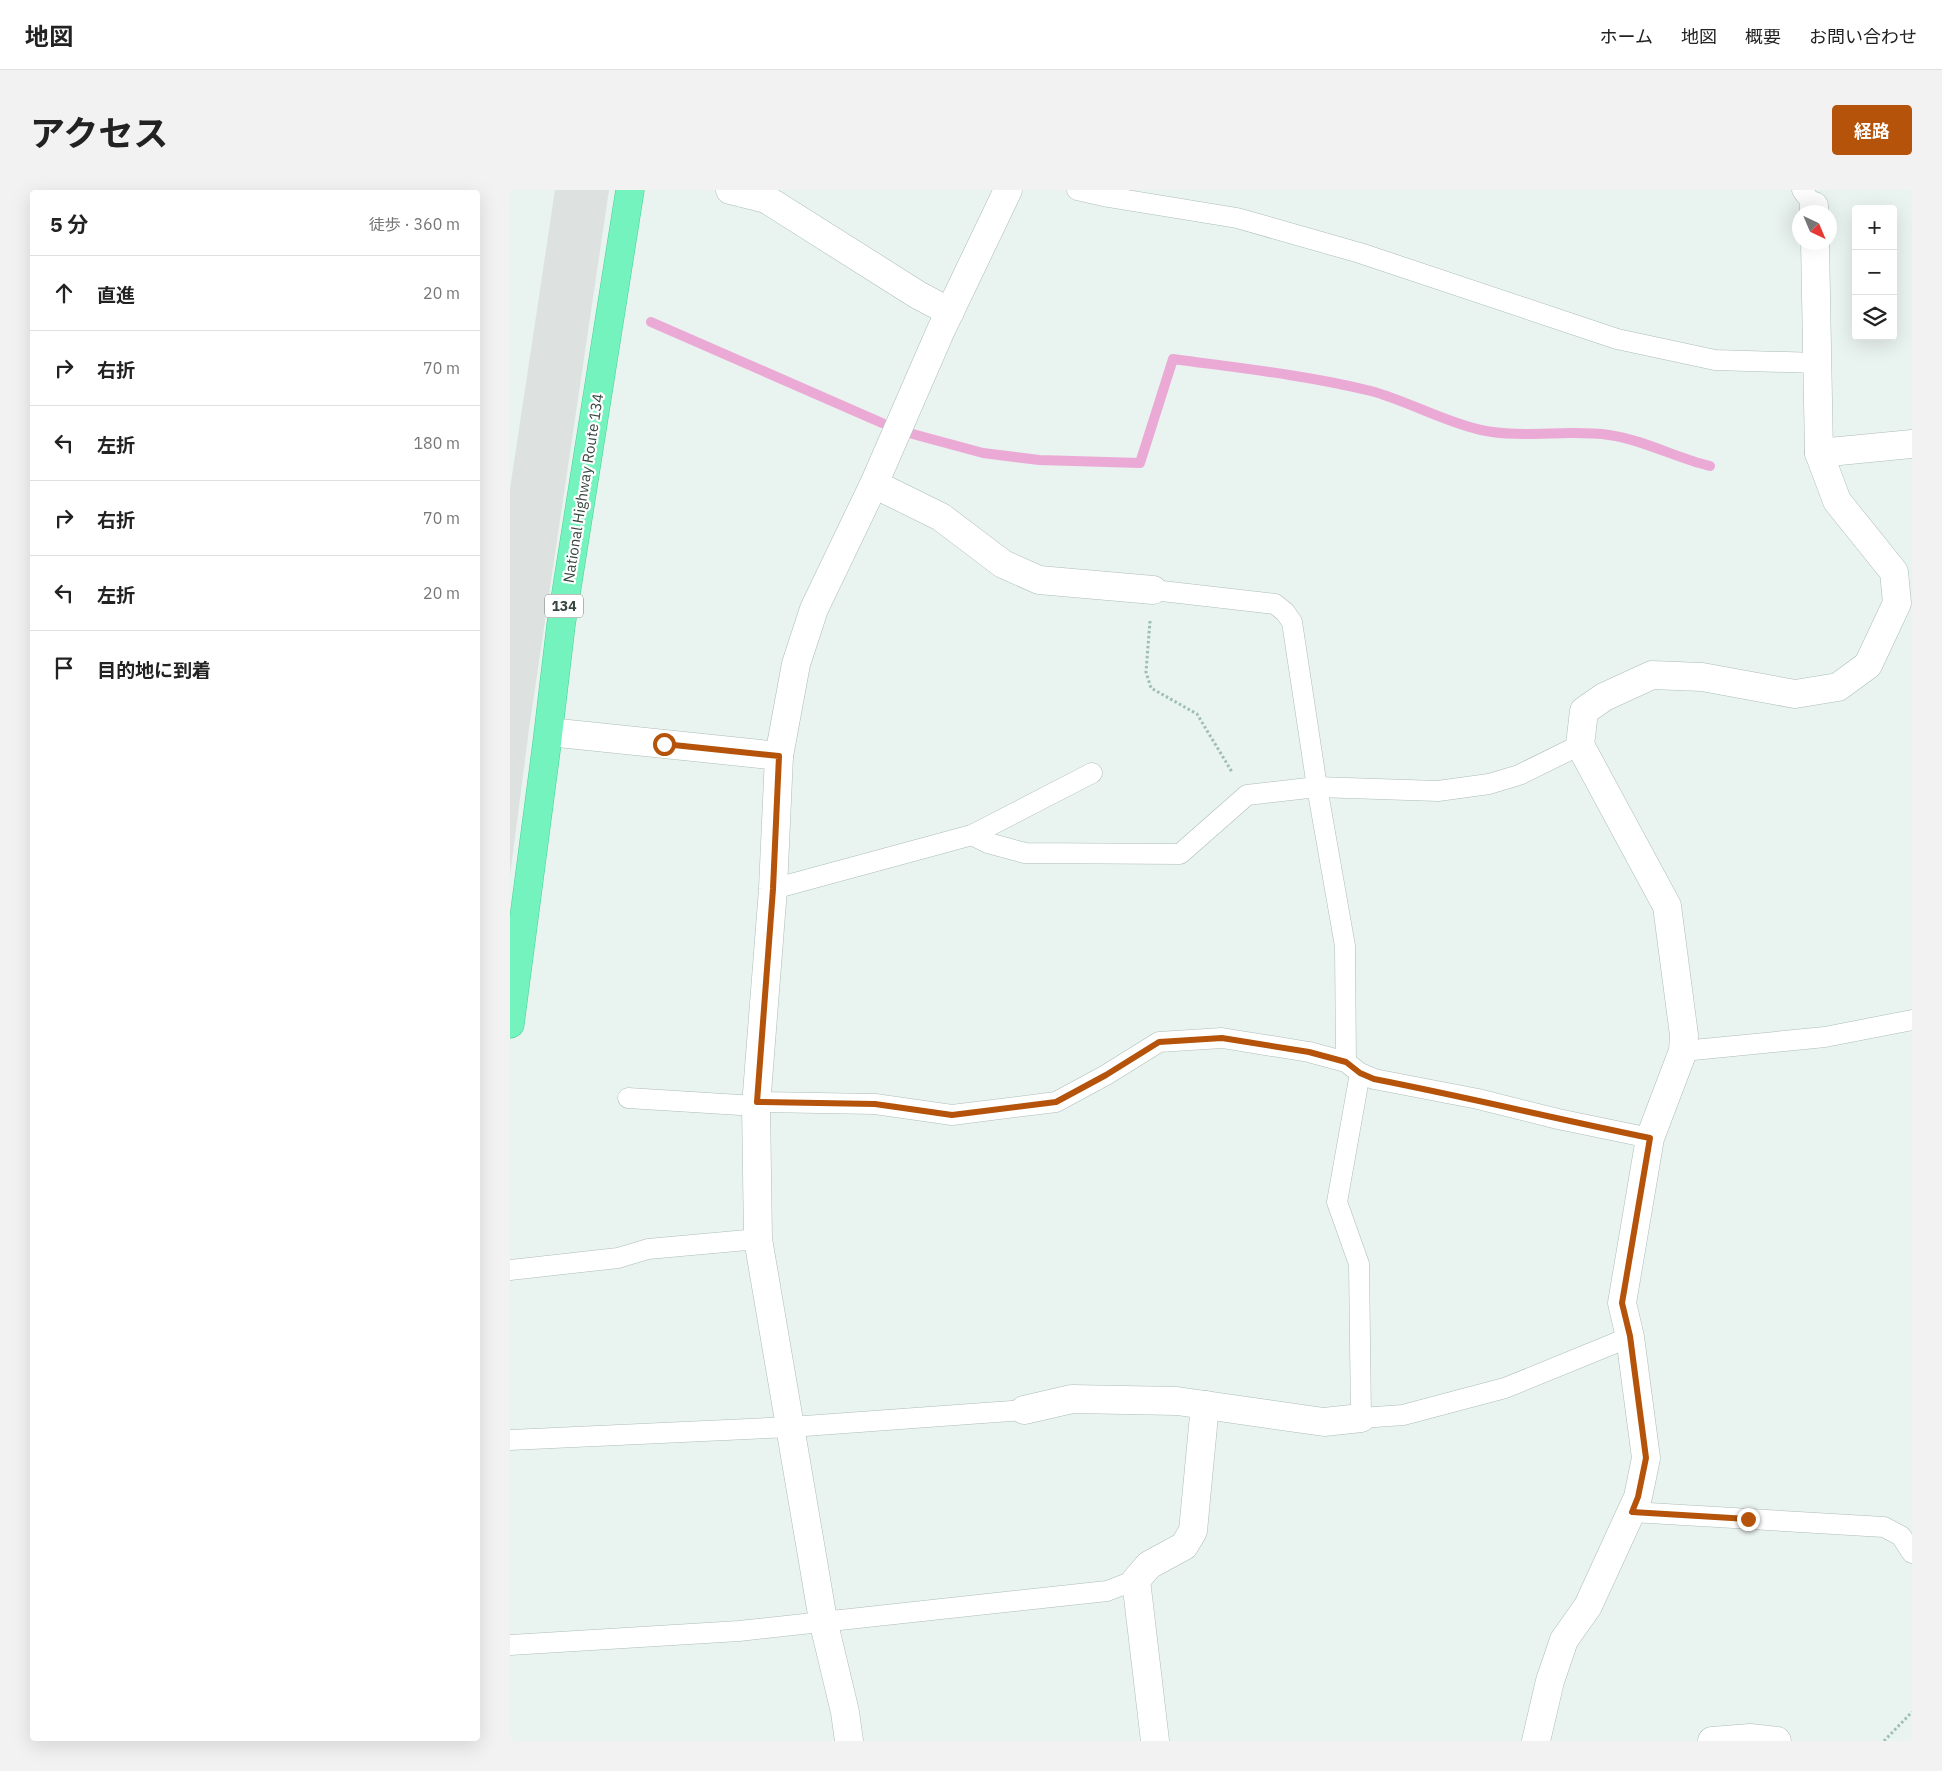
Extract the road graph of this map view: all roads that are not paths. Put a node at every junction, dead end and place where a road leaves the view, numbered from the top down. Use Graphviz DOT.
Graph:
graph roads {
  1 [pos="630,190"];
  2 [pos="730,190"];
  3 [pos="1008,190"];
  4 [pos="1077,190"];
  5 [pos="1815,250"];
  6 [pos="950,312"];
  7 [pos="1817,363"];
  8 [pos="1912,444"];
  9 [pos="1819,452"];
  10 [pos="874,484"];
  11 [pos="1153,590"];
  12 [pos="549,732"];
  13 [pos="1580,745"];
  14 [pos="779,756"];
  15 [pos="1092,773"];
  16 [pos="1317,787"];
  17 [pos="972,835"];
  18 [pos="773,889"];
  19 [pos="1912,1020"];
  20 [pos="510,1024"];
  21 [pos="1683,1051"];
  22 [pos="1353,1068"];
  23 [pos="628,1098"];
  24 [pos="756,1104"];
  25 [pos="1650,1138"];
  26 [pos="758,1239"];
  27 [pos="510,1270"];
  28 [pos="1630,1336"];
  29 [pos="1205,1405"];
  30 [pos="1024,1410"];
  31 [pos="1361,1418"];
  32 [pos="791,1427"];
  33 [pos="510,1440"];
  34 [pos="1632,1512"];
  35 [pos="1912,1553"];
  36 [pos="1136,1580"];
  37 [pos="823,1620"];
  38 [pos="510,1645"];
  39 [pos="849,1741"];
  40 [pos="1155,1741"];
  41 [pos="1536,1741"];
  42 [pos="1712,1741"];
  43 [pos="1777,1741"];
  1 -- 12 [label="highway, National Highway Route 134 / 134"];
  2 -- 6 [label="street"];
  3 -- 6 [label="street"];
  4 -- 7 [label="lane"];
  5 -- 7 [label="street"];
  6 -- 10 [label="street"];
  7 -- 9 [label="street"];
  8 -- 9 [label="street"];
  9 -- 13 [label="street"];
  10 -- 11 [label="street"];
  10 -- 14 [label="street"];
  11 -- 16 [label="lane"];
  12 -- 14 [label="street"];
  12 -- 20 [label="highway, National Highway Route 134 / 134"];
  13 -- 16 [label="lane"];
  13 -- 21 [label="street"];
  14 -- 18 [label="street"];
  15 -- 17 [label="lane"];
  16 -- 17 [label="lane"];
  16 -- 22 [label="lane"];
  17 -- 18 [label="lane"];
  18 -- 24 [label="street"];
  19 -- 21 [label="lane"];
  21 -- 25 [label="street"];
  22 -- 24 [label="lane"];
  22 -- 25 [label="lane"];
  22 -- 31 [label="lane"];
  23 -- 24 [label="lane"];
  24 -- 26 [label="street"];
  25 -- 28 [label="street"];
  26 -- 27 [label="lane"];
  26 -- 32 [label="street"];
  28 -- 31 [label="lane"];
  28 -- 34 [label="street"];
  29 -- 30 [label="street"];
  29 -- 31 [label="street"];
  29 -- 36 [label="street"];
  30 -- 32 [label="lane"];
  32 -- 33 [label="lane"];
  32 -- 37 [label="street"];
  34 -- 35 [label="lane"];
  34 -- 41 [label="street"];
  36 -- 37 [label="lane"];
  36 -- 40 [label="street"];
  37 -- 38 [label="lane"];
  37 -- 39 [label="street"];
  42 -- 43 [label="street"];
}
